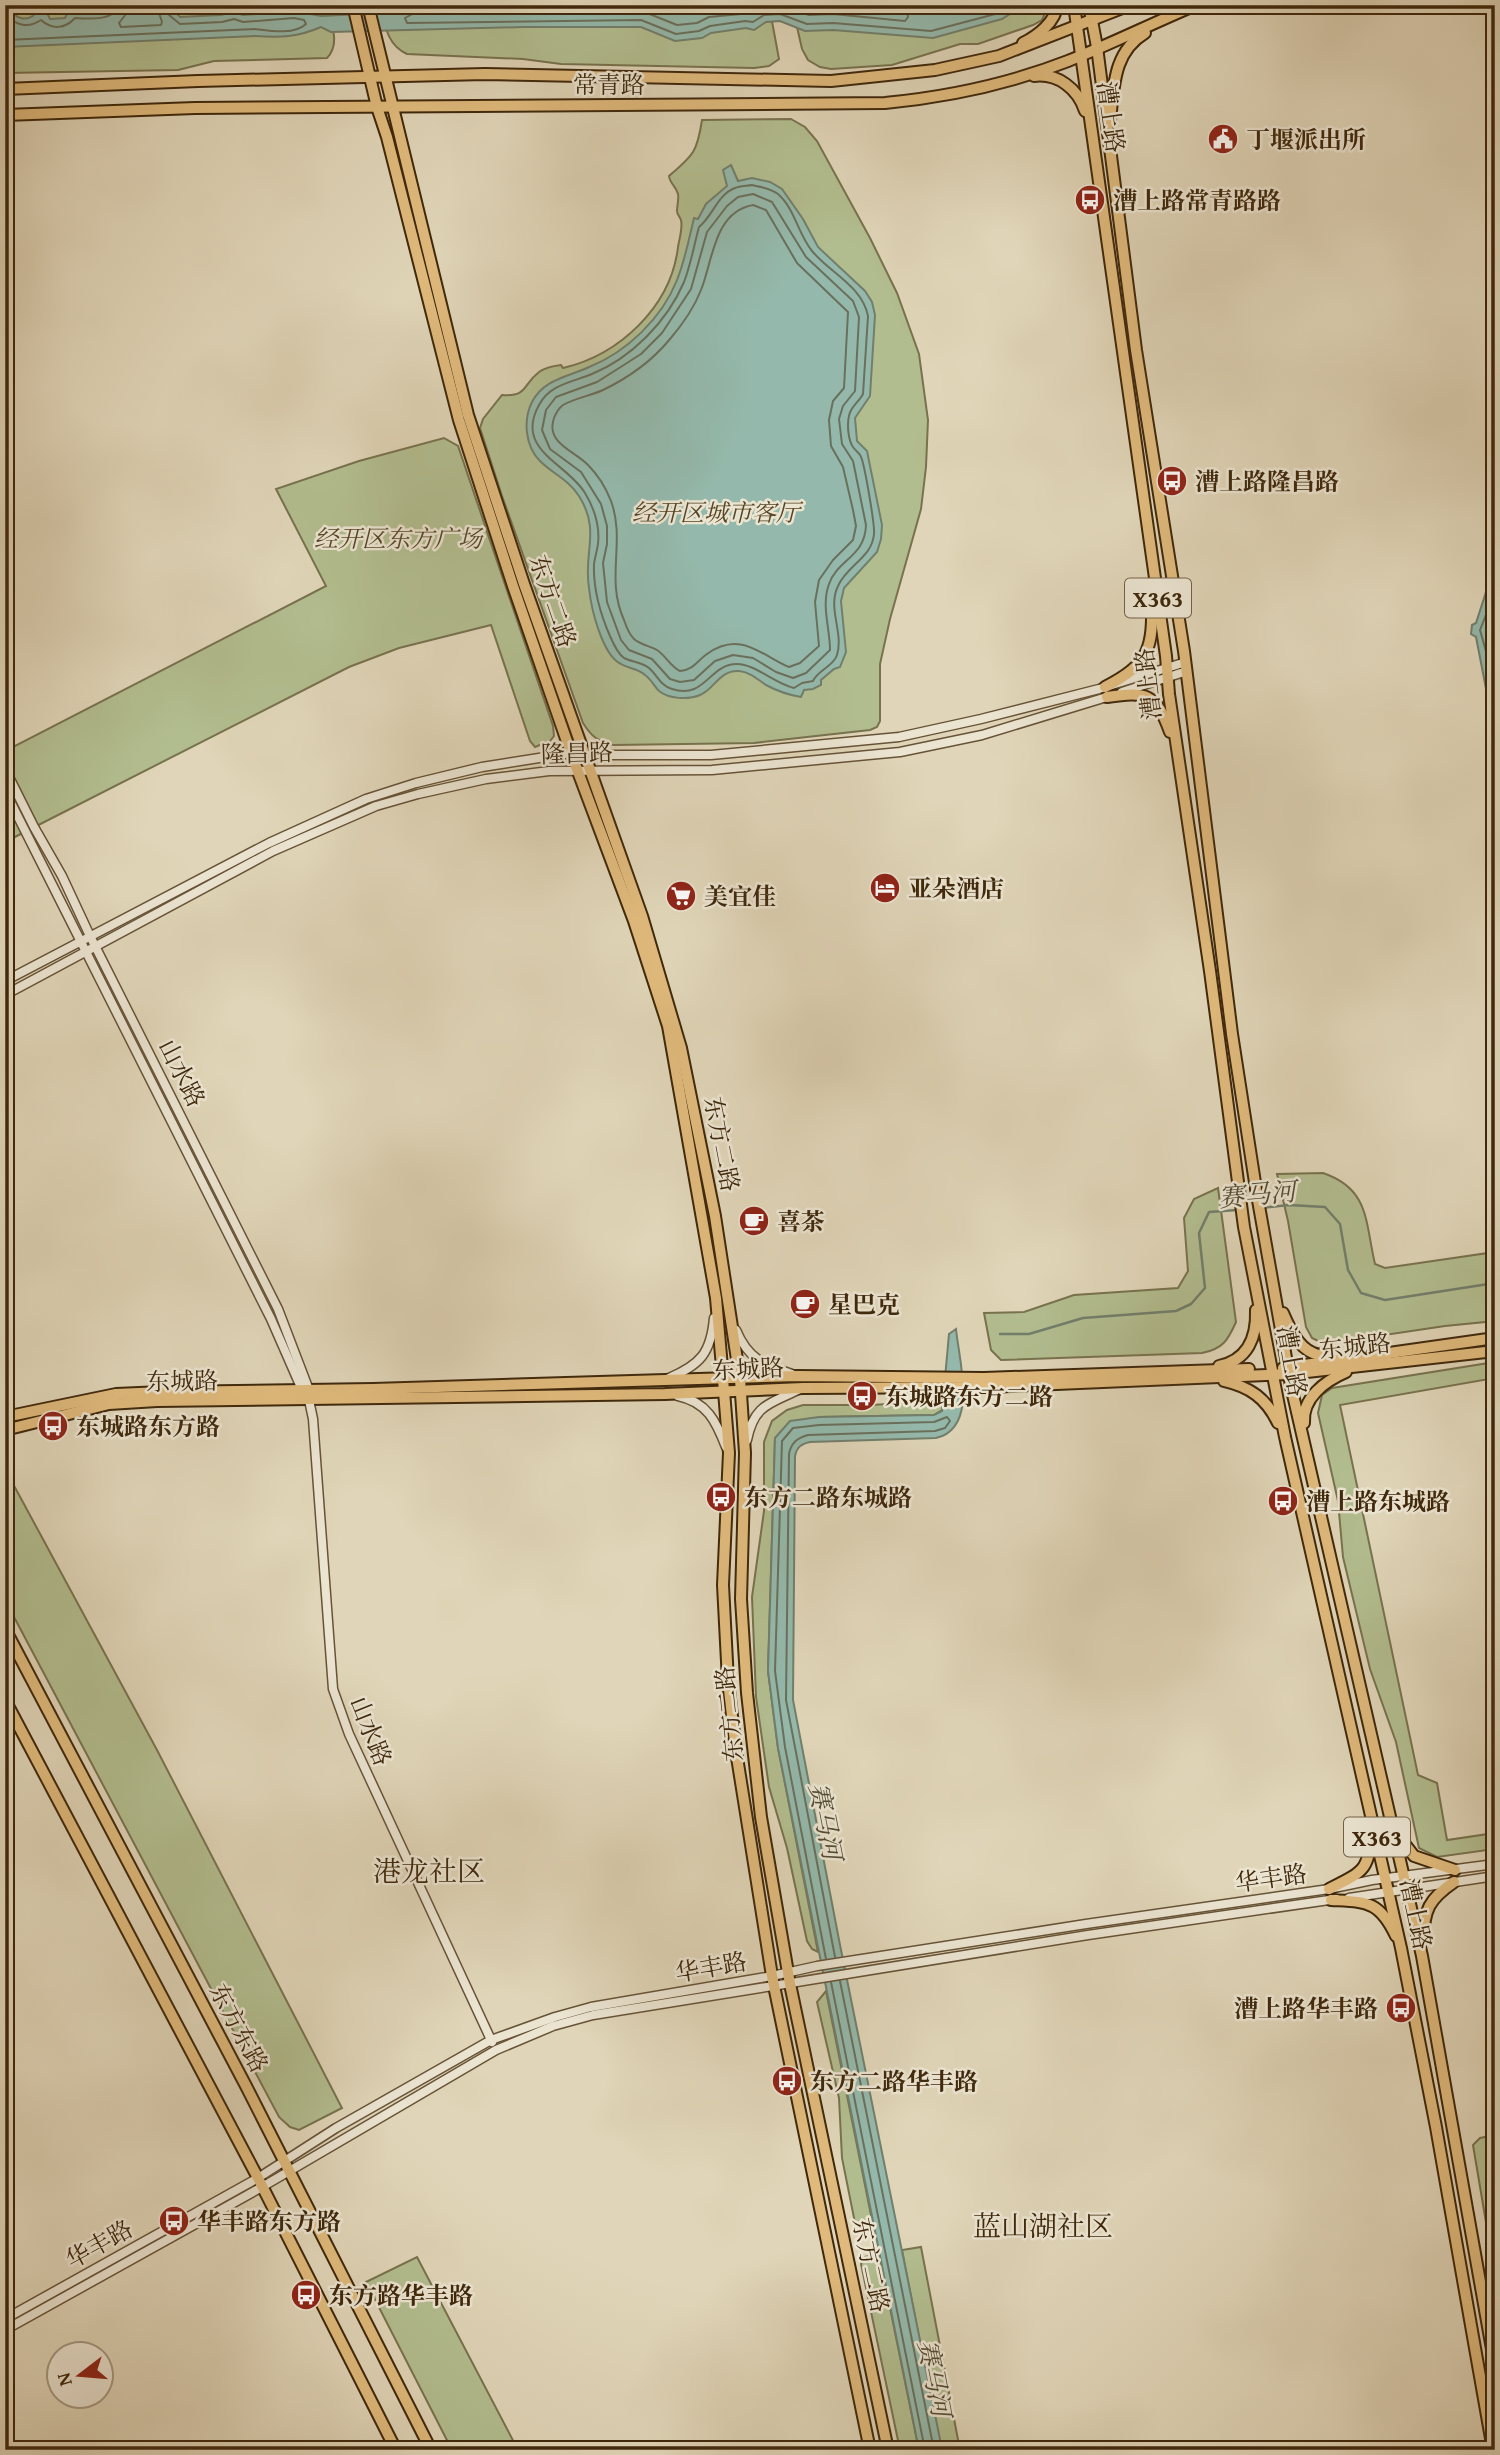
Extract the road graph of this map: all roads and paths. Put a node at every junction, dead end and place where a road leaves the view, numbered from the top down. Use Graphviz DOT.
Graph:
graph roads {
  1 [pos="369,5"];
  2 [pos="1057,5"];
  3 [pos="1074,5"];
  4 [pos="1088,5"];
  5 [pos="1129,5"];
  6 [pos="1196,5"];
  7 [pos="354,6"];
  8 [pos="1179,12"];
  9 [pos="1091,21"];
  10 [pos="1076,26"];
  11 [pos="1097,47"];
  12 [pos="1081,55"];
  13 [pos="999,56"];
  14 [pos="371,77"];
  15 [pos="387,77"];
  16 [pos="1011,80"];
  17 [pos="5,89"];
  18 [pos="377,107"];
  19 [pos="393,107"];
  20 [pos="5,115"];
  21 [pos="1092,131"];
  22 [pos="1109,137"];
  23 [pos="1151,547"];
  24 [pos="1186,666"];
  25 [pos="1168,672"];
  26 [pos="1106,692"];
  27 [pos="571,753"];
  28 [pos="583,755"];
  29 [pos="5,769"];
  30 [pos="584,772"];
  31 [pos="1181,774"];
  32 [pos="5,791"];
  33 [pos="90,936"];
  34 [pos="81,941"];
  35 [pos="96,947"];
  36 [pos="86,952"];
  37 [pos="5,981"];
  38 [pos="5,995"];
  39 [pos="1254,1269"];
  40 [pos="716,1298"];
  41 [pos="1277,1298"];
  42 [pos="729,1313"];
  43 [pos="1495,1338"];
  44 [pos="1495,1351"];
  45 [pos="1352,1364"];
  46 [pos="1200,1370"];
  47 [pos="1288,1371"];
  48 [pos="1273,1372"];
  49 [pos="798,1377"];
  50 [pos="1212,1378"];
  51 [pos="723,1379"];
  52 [pos="740,1379"];
  53 [pos="660,1381"];
  54 [pos="938,1382"];
  55 [pos="967,1382"];
  56 [pos="803,1388"];
  57 [pos="724,1392"];
  58 [pos="741,1392"];
  59 [pos="306,1393"];
  60 [pos="665,1394"];
  61 [pos="5,1417"];
  62 [pos="5,1430"];
  63 [pos="1285,1437"];
  64 [pos="729,1453"];
  65 [pos="744,1453"];
  66 [pos="1308,1461"];
  67 [pos="5,1629"];
  68 [pos="5,1700"];
  69 [pos="1367,1799"];
  70 [pos="1393,1827"];
  71 [pos="1495,1864"];
  72 [pos="1454,1870"];
  73 [pos="1495,1875"];
  74 [pos="1405,1876"];
  75 [pos="1387,1878"];
  76 [pos="1454,1882"];
  77 [pos="1408,1889"];
  78 [pos="1390,1892"];
  79 [pos="1330,1894"];
  80 [pos="1401,1948"];
  81 [pos="1422,1956"];
  82 [pos="789,1971"];
  83 [pos="773,1981"];
  84 [pos="790,1984"];
  85 [pos="491,2040"];
  86 [pos="496,2050"];
  87 [pos="286,2165"];
  88 [pos="260,2183"];
  89 [pos="5,2319"];
  90 [pos="5,2330"];
  91 [pos="1495,2366"];
  92 [pos="396,2450"];
  93 [pos="431,2450"];
  94 [pos="870,2450"];
  95 [pos="888,2450"];
  96 [pos="1493,2450"];
  1 -- 15 [label="main road, 东方二路"];
  2 -- 13 [label="main road"];
  3 -- 10 [label="main road, 漕上路 / X363"];
  4 -- 9 [label="main road, X363"];
  5 -- 9 [label="main road, 常青路"];
  6 -- 8 [label="main road, 常青路"];
  7 -- 14 [label="main road, 东方二路"];
  8 -- 11 [label="main road, 常青路"];
  8 -- 22 [label="main road"];
  9 -- 10 [label="main road, 常青路"];
  9 -- 11 [label="main road, 漕上路 / X363"];
  10 -- 12 [label="main road, 漕上路 / X363"];
  10 -- 13 [label="main road, 常青路"];
  11 -- 12 [label="main road, 常青路"];
  11 -- 22 [label="main road, 漕上路 / X363"];
  12 -- 16 [label="main road, 常青路"];
  12 -- 21 [label="main road, 漕上路 / X363"];
  13 -- 15 [label="main road, 常青路"];
  14 -- 15 [label="main road, 常青路"];
  14 -- 17 [label="main road, 常青路"];
  14 -- 18 [label="main road, 东方二路"];
  15 -- 19 [label="main road, 东方二路"];
  16 -- 19 [label="main road, 常青路"];
  16 -- 21 [label="main road"];
  18 -- 19 [label="main road, 常青路"];
  18 -- 20 [label="main road, 常青路"];
  18 -- 27 [label="main road, 东方二路"];
  19 -- 28 [label="main road, 东方二路"];
  21 -- 23 [label="main road, 漕上路 / X363"];
  22 -- 24 [label="main road, 漕上路 / X363"];
  23 -- 25 [label="main road, 漕上路 / X363"];
  23 -- 26 [label="main road"];
  24 -- 25 [label="street, 隆昌路"];
  24 -- 41 [label="main road, 漕上路 / X363"];
  25 -- 26 [label="street, 隆昌路"];
  25 -- 31 [label="main road, 漕上路 / X363"];
  26 -- 28 [label="street, 隆昌路"];
  26 -- 30 [label="street, 隆昌路"];
  26 -- 31 [label="main road"];
  27 -- 28 [label="street, 隆昌路"];
  27 -- 30 [label="main road, 东方二路"];
  27 -- 33 [label="street, 隆昌路"];
  28 -- 30 [label="main road, 东方二路"];
  29 -- 33 [label="street, 山水路"];
  30 -- 35 [label="street, 隆昌路"];
  30 -- 40 [label="main road, 东方二路"];
  30 -- 42 [label="main road, 东方二路"];
  31 -- 39 [label="main road, 漕上路 / X363"];
  32 -- 34 [label="street, 山水路"];
  33 -- 34 [label="street, 隆昌路"];
  33 -- 35 [label="street, 山水路"];
  34 -- 36 [label="street, 山水路"];
  34 -- 37 [label="street, 隆昌路"];
  35 -- 36 [label="street, 隆昌路"];
  35 -- 59 [label="street, 山水路"];
  36 -- 38 [label="street, 隆昌路"];
  36 -- 59 [label="street, 山水路"];
  39 -- 46 [label="main road"];
  39 -- 48 [label="main road, 漕上路 / X363"];
  40 -- 51 [label="main road, 东方二路"];
  40 -- 53 [label="street"];
  41 -- 45 [label="main road"];
  41 -- 47 [label="main road, 漕上路 / X363"];
  42 -- 49 [label="street"];
  42 -- 52 [label="main road, 东方二路"];
  43 -- 45 [label="main road, 东城路"];
  44 -- 45 [label="main road, 东城路"];
  45 -- 47 [label="main road, 东城路"];
  45 -- 66 [label="main road"];
  46 -- 48 [label="main road, 东城路"];
  46 -- 55 [label="main road, 东城路"];
  47 -- 48 [label="main road, 东城路"];
  47 -- 66 [label="main road, 漕上路 / X363"];
  48 -- 50 [label="main road, 东城路"];
  48 -- 63 [label="main road, 漕上路 / X363"];
  49 -- 52 [label="main road, 东城路"];
  49 -- 54 [label="main road, 东城路"];
  50 -- 55 [label="main road, 东城路"];
  50 -- 63 [label="main road"];
  51 -- 52 [label="main road, 东城路"];
  51 -- 53 [label="main road, 东城路"];
  51 -- 57 [label="main road, 东方二路"];
  52 -- 58 [label="main road, 东方二路"];
  53 -- 59 [label="main road, 东城路"];
  54 -- 55 [label="main road, 东城路"];
  54 -- 56 [label="main road, 东城路"];
  56 -- 58 [label="main road, 东城路"];
  56 -- 65 [label="street"];
  57 -- 58 [label="main road, 东城路"];
  57 -- 60 [label="main road, 东城路"];
  57 -- 64 [label="main road, 东方二路"];
  58 -- 65 [label="main road, 东方二路"];
  59 -- 60 [label="main road, 东城路"];
  59 -- 61 [label="main road, 东城路"];
  59 -- 62 [label="main road, 东城路"];
  59 -- 85 [label="street, 山水路"];
  60 -- 64 [label="street"];
  63 -- 69 [label="main road, 漕上路 / X363"];
  64 -- 83 [label="main road, 东方二路"];
  65 -- 82 [label="main road, 东方二路"];
  66 -- 70 [label="main road, 漕上路 / X363"];
  67 -- 87 [label="main road, 东方东路"];
  68 -- 88 [label="main road"];
  69 -- 75 [label="main road, 漕上路 / X363"];
  69 -- 79 [label="main road"];
  70 -- 72 [label="main road"];
  70 -- 74 [label="main road, 漕上路 / X363"];
  71 -- 72 [label="street, 华丰路"];
  72 -- 74 [label="street, 华丰路"];
  73 -- 76 [label="street, 华丰路"];
  74 -- 75 [label="street, 华丰路"];
  74 -- 77 [label="main road, 漕上路 / X363"];
  75 -- 78 [label="main road, 漕上路 / X363"];
  75 -- 79 [label="street, 华丰路"];
  76 -- 77 [label="street, 华丰路"];
  76 -- 81 [label="main road"];
  77 -- 78 [label="street, 华丰路"];
  77 -- 81 [label="main road, 漕上路 / X363"];
  78 -- 79 [label="street, 华丰路"];
  78 -- 80 [label="main road, 漕上路 / X363"];
  79 -- 80 [label="main road"];
  79 -- 82 [label="street, 华丰路"];
  79 -- 84 [label="street, 华丰路"];
  80 -- 96 [label="main road, 漕上路 / X363"];
  81 -- 91 [label="main road, 漕上路 / X363"];
  82 -- 83 [label="street, 华丰路"];
  82 -- 84 [label="main road, 东方二路"];
  83 -- 84 [label="street, 华丰路"];
  83 -- 85 [label="street, 华丰路"];
  83 -- 86 [label="street, 华丰路"];
  83 -- 94 [label="main road, 东方二路"];
  84 -- 95 [label="main road, 东方二路"];
  85 -- 86 [label="street, 山水路"];
  85 -- 87 [label="street, 华丰路"];
  86 -- 87 [label="street, 华丰路"];
  87 -- 88 [label="street, 华丰路"];
  87 -- 93 [label="main road, 东方东路"];
  88 -- 89 [label="street, 华丰路"];
  88 -- 90 [label="street, 华丰路"];
  88 -- 92 [label="main road"];
}
